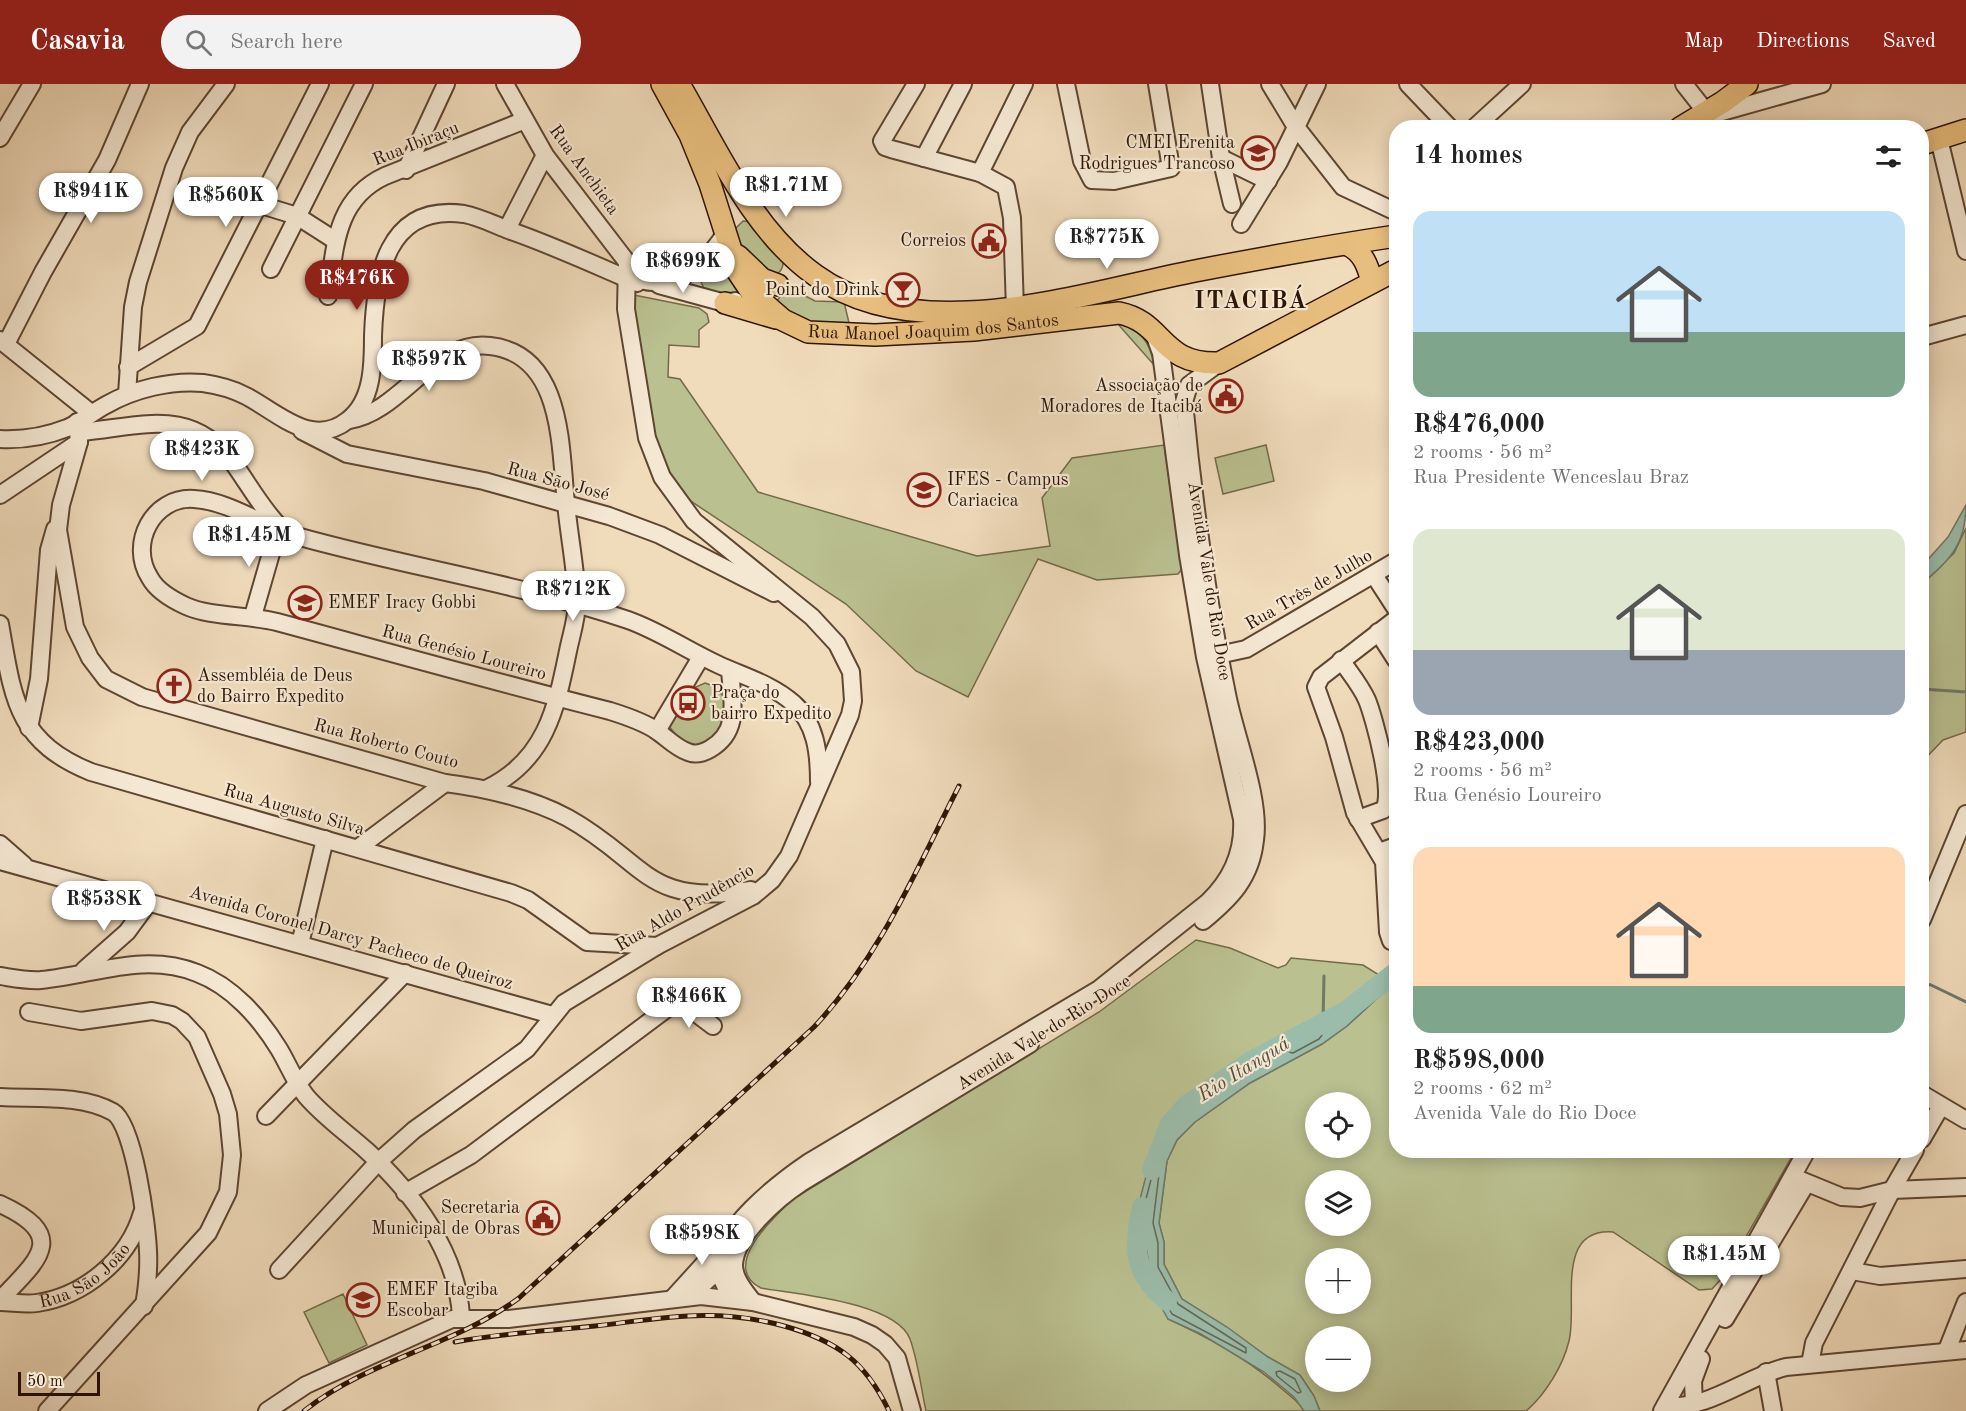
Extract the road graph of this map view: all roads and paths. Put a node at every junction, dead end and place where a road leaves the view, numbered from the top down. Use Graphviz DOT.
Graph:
graph roads {
  1 [pos="32,84"];
  2 [pos="140,84"];
  3 [pos="226,84"];
  4 [pos="320,84"];
  5 [pos="364,84"];
  6 [pos="446,84"];
  7 [pos="505,84"];
  8 [pos="662,84"];
  9 [pos="679,84"];
  10 [pos="916,84"];
  11 [pos="963,84"];
  12 [pos="1024,84"];
  13 [pos="1066,84"];
  14 [pos="1157,84"];
  15 [pos="1210,84"];
  16 [pos="1270,84"];
  17 [pos="1317,84"];
  18 [pos="1408,84"];
  19 [pos="1684,84"];
  20 [pos="1747,84"];
  21 [pos="1822,84"];
  22 [pos="1510,88"];
  23 [pos="1706,112"];
  24 [pos="525,120"];
  25 [pos="1442,120"];
  26 [pos="1481,120"];
  27 [pos="1693,120"];
  28 [pos="1296,127"];
  29 [pos="1966,130"];
  30 [pos="0,138"];
  31 [pos="1930,141"];
  32 [pos="545,155"];
  33 [pos="924,158"];
  34 [pos="1221,158"];
  35 [pos="406,170"];
  36 [pos="980,173"];
  37 [pos="1268,181"];
  38 [pos="258,204"];
  39 [pos="1232,204"];
  40 [pos="1389,204"];
  41 [pos="297,216"];
  42 [pos="764,222"];
  43 [pos="1240,224"];
  44 [pos="507,230"];
  45 [pos="1389,237"];
  46 [pos="1389,238"];
  47 [pos="727,240"];
  48 [pos="336,241"];
  49 [pos="1348,245"];
  50 [pos="1966,251"];
  51 [pos="800,263"];
  52 [pos="696,268"];
  53 [pos="271,269"];
  54 [pos="1384,276"];
  55 [pos="634,280"];
  56 [pos="778,285"];
  57 [pos="752,293"];
  58 [pos="327,296"];
  59 [pos="863,300"];
  60 [pos="716,301"];
  61 [pos="1015,309"];
  62 [pos="783,320"];
  63 [pos="1966,326"];
  64 [pos="1152,330"];
  65 [pos="875,335"];
  66 [pos="1929,335"];
  67 [pos="3,342"];
  68 [pos="1219,363"];
  69 [pos="128,368"];
  70 [pos="127,394"];
  71 [pos="349,420"];
  72 [pos="82,427"];
  73 [pos="296,428"];
  74 [pos="0,439"];
  75 [pos="0,495"];
  76 [pos="566,505"];
  77 [pos="59,517"];
  78 [pos="281,531"];
  79 [pos="1389,565"];
  80 [pos="1374,575"];
  81 [pos="1389,598"];
  82 [pos="577,605"];
  83 [pos="798,606"];
  84 [pos="253,616"];
  85 [pos="0,624"];
  86 [pos="1389,625"];
  87 [pos="1378,632"];
  88 [pos="1389,649"];
  89 [pos="1212,656"];
  90 [pos="701,657"];
  91 [pos="1341,660"];
  92 [pos="730,670"];
  93 [pos="558,698"];
  94 [pos="29,728"];
  95 [pos="657,731"];
  96 [pos="445,783"];
  97 [pos="819,784"];
  98 [pos="486,789"];
  99 [pos="1966,814"];
  100 [pos="1358,819"];
  101 [pos="325,839"];
  102 [pos="0,844"];
  103 [pos="358,848"];
  104 [pos="1389,848"];
  105 [pos="1379,852"];
  106 [pos="0,861"];
  107 [pos="25,867"];
  108 [pos="764,888"];
  109 [pos="149,902"];
  110 [pos="1929,903"];
  111 [pos="1389,935"];
  112 [pos="300,944"];
  113 [pos="657,946"];
  114 [pos="405,973"];
  115 [pos="0,976"];
  116 [pos="69,976"];
  117 [pos="29,1012"];
  118 [pos="552,1015"];
  119 [pos="713,1026"];
  120 [pos="297,1083"];
  121 [pos="0,1097"];
  122 [pos="1929,1098"];
  123 [pos="1941,1106"];
  124 [pos="266,1116"];
  125 [pos="1966,1120"];
  126 [pos="1929,1127"];
  127 [pos="1805,1158"];
  128 [pos="1910,1158"];
  129 [pos="378,1162"];
  130 [pos="1800,1180"];
  131 [pos="1966,1187"];
  132 [pos="1892,1190"];
  133 [pos="405,1193"];
  134 [pos="0,1204"];
  135 [pos="142,1209"];
  136 [pos="730,1234"];
  137 [pos="736,1255"];
  138 [pos="1966,1269"];
  139 [pos="279,1270"];
  140 [pos="719,1270"];
  141 [pos="1852,1271"];
  142 [pos="681,1297"];
  143 [pos="732,1298"];
  144 [pos="0,1301"];
  145 [pos="753,1302"];
  146 [pos="1966,1302"];
  147 [pos="144,1306"];
  148 [pos="461,1317"];
  149 [pos="1947,1350"];
  150 [pos="1966,1350"];
  151 [pos="1810,1364"];
  152 [pos="1766,1372"];
  153 [pos="1694,1404"];
  154 [pos="1664,1409"];
  155 [pos="47,1411"];
  156 [pos="267,1411"];
  157 [pos="912,1411"];
  158 [pos="1773,1411"];
  1 -- 30 [label="street"];
  2 -- 67 [label="street"];
  3 -- 69 [label="street"];
  4 -- 38 [label="street"];
  5 -- 41 [label="street"];
  6 -- 35 [label="street"];
  7 -- 24 [label="street, Rua Anchieta"];
  8 -- 47 [label="main road, Rua Manoel Joaquim dos Santos"];
  9 -- 42 [label="main road, Rua Manoel Joaquim dos Santos"];
  10 -- 33 [label="street"];
  11 -- 33 [label="street"];
  12 -- 36 [label="street"];
  13 -- 14 [label="street"];
  15 -- 34 [label="street"];
  16 -- 28 [label="street"];
  17 -- 28 [label="street"];
  18 -- 25 [label="street"];
  19 -- 23 [label="street"];
  20 -- 23 [label="main road"];
  21 -- 23 [label="street"];
  22 -- 26 [label="street"];
  23 -- 27 [label="main road"];
  24 -- 32 [label="street, Rua Anchieta"];
  24 -- 35 [label="street, Rua Ibiraçu"];
  28 -- 37 [label="street"];
  28 -- 40 [label="street"];
  29 -- 31 [label="main road"];
  31 -- 50 [label="street"];
  32 -- 44 [label="street"];
  32 -- 55 [label="street, Rua Anchieta"];
  33 -- 36 [label="street"];
  34 -- 37 [label="street"];
  34 -- 39 [label="street"];
  35 -- 48 [label="street, Rua Ibiraçu"];
  36 -- 61 [label="street"];
  37 -- 43 [label="street"];
  38 -- 41 [label="street"];
  38 -- 69 [label="street"];
  41 -- 48 [label="street"];
  41 -- 53 [label="street"];
  42 -- 47 [label="main road"];
  42 -- 51 [label="main road, Rua Manoel Joaquim dos Santos"];
  44 -- 55 [label="street"];
  44 -- 71 [label="street"];
  45 -- 49 [label="main road, Rua Manoel Joaquim dos Santos"];
  46 -- 54 [label="main road"];
  47 -- 52 [label="street"];
  47 -- 56 [label="main road"];
  47 -- 57 [label="main road, Rua Manoel Joaquim dos Santos"];
  48 -- 58 [label="street, Rua Ibiraçu"];
  49 -- 54 [label="main road"];
  49 -- 61 [label="main road, Rua Manoel Joaquim dos Santos"];
  51 -- 56 [label="main road"];
  51 -- 59 [label="main road, Rua Manoel Joaquim dos Santos"];
  52 -- 55 [label="street"];
  52 -- 60 [label="street"];
  54 -- 68 [label="main road, Avenida Vale do Rio Doce"];
  55 -- 60 [label="street"];
  55 -- 83 [label="street, Rua Aldo Prudêncio"];
  56 -- 57 [label="main road"];
  57 -- 60 [label="street"];
  57 -- 62 [label="main road, Rua Manoel Joaquim dos Santos"];
  59 -- 61 [label="main road, Rua Manoel Joaquim dos Santos"];
  59 -- 65 [label="main road"];
  60 -- 62 [label="main road"];
  62 -- 65 [label="main road, Rua Manoel Joaquim dos Santos"];
  63 -- 66 [label="street"];
  64 -- 65 [label="main road, Rua Manoel Joaquim dos Santos"];
  64 -- 68 [label="main road"];
  64 -- 89 [label="street, Avenida Vale do Rio Doce"];
  67 -- 72 [label="street"];
  68 -- 89 [label="street, Avenida Vale do Rio Doce"];
  69 -- 70 [label="street"];
  70 -- 72 [label="street, Rua São José"];
  70 -- 73 [label="street, Rua São José"];
  71 -- 73 [label="street"];
  71 -- 76 [label="street"];
  72 -- 74 [label="street"];
  72 -- 75 [label="street"];
  72 -- 77 [label="street, Rua Roberto Couto"];
  72 -- 78 [label="street"];
  73 -- 76 [label="street, Rua São José"];
  76 -- 82 [label="street"];
  76 -- 83 [label="street, Rua São José"];
  77 -- 94 [label="street"];
  77 -- 96 [label="street, Rua Roberto Couto"];
  78 -- 82 [label="street, Rua Genésio Loureiro"];
  78 -- 84 [label="street"];
  78 -- 84 [label="street, Rua Genésio Loureiro"];
  79 -- 80 [label="street, Rua Três de Julho"];
  80 -- 81 [label="street"];
  80 -- 89 [label="street, Rua Três de Julho"];
  82 -- 90 [label="street, Rua Genésio Loureiro"];
  82 -- 93 [label="street"];
  83 -- 97 [label="street, Rua Aldo Prudêncio"];
  84 -- 93 [label="street, Rua Genésio Loureiro"];
  85 -- 94 [label="street, Rua Augusto Silva"];
  86 -- 87 [label="street"];
  87 -- 88 [label="street"];
  87 -- 91 [label="street"];
  89 -- 136 [label="street, Avenida Vale do Rio Doce"];
  89 -- 137 [label="street, Avenida Vale do Rio Doce"];
  90 -- 92 [label="street, Rua Genésio Loureiro"];
  90 -- 95 [label="street"];
  91 -- 100 [label="street"];
  91 -- 100 [label="street"];
  92 -- 95 [label="street, Rua Genésio Loureiro"];
  92 -- 97 [label="street, Rua Genésio Loureiro"];
  93 -- 95 [label="street, Rua Genésio Loureiro"];
  93 -- 98 [label="street"];
  94 -- 101 [label="street, Rua Augusto Silva"];
  96 -- 98 [label="street, Rua Roberto Couto"];
  96 -- 103 [label="street"];
  97 -- 108 [label="street, Rua Aldo Prudêncio"];
  98 -- 108 [label="street, Rua Roberto Couto"];
  99 -- 110 [label="street"];
  100 -- 105 [label="street"];
  101 -- 103 [label="street, Rua Augusto Silva"];
  101 -- 112 [label="street"];
  102 -- 107 [label="street"];
  103 -- 113 [label="street, Rua Augusto Silva"];
  104 -- 105 [label="street"];
  105 -- 111 [label="street"];
  106 -- 107 [label="street, Avenida Coronel Darcy Pacheco de Queiroz"];
  107 -- 109 [label="street, Avenida Coronel Darcy Pacheco de Queiroz"];
  108 -- 113 [label="street, Rua Aldo Prudêncio"];
  109 -- 112 [label="street, Avenida Coronel Darcy Pacheco de Queiroz"];
  109 -- 116 [label="street"];
  112 -- 114 [label="street, Avenida Coronel Darcy Pacheco de Queiroz"];
  113 -- 118 [label="street, Rua Aldo Prudêncio"];
  114 -- 118 [label="street, Avenida Coronel Darcy Pacheco de Queiroz"];
  114 -- 120 [label="street"];
  115 -- 116 [label="street"];
  116 -- 120 [label="street"];
  117 -- 147 [label="street"];
  118 -- 129 [label="street, Rua Aldo Prudêncio"];
  119 -- 133 [label="street"];
  120 -- 124 [label="street"];
  120 -- 129 [label="street"];
  121 -- 135 [label="street"];
  122 -- 123 [label="street"];
  123 -- 125 [label="street"];
  123 -- 126 [label="street"];
  127 -- 130 [label="street"];
  128 -- 132 [label="street"];
  129 -- 133 [label="street"];
  129 -- 139 [label="street, Rua Aldo Prudêncio"];
  130 -- 132 [label="street"];
  130 -- 153 [label="street"];
  130 -- 154 [label="street"];
  131 -- 132 [label="street"];
  132 -- 141 [label="street"];
  133 -- 148 [label="street"];
  134 -- 144 [label="street"];
  135 -- 144 [label="street, Rua São João"];
  135 -- 147 [label="street"];
  136 -- 140 [label="street, Avenida Vale do Rio Doce"];
  136 -- 142 [label="street"];
  137 -- 140 [label="street, Avenida Vale do Rio Doce"];
  137 -- 145 [label="street"];
  138 -- 141 [label="street"];
  140 -- 142 [label="street, Avenida Vale do Rio Doce"];
  140 -- 143 [label="street"];
  141 -- 151 [label="street"];
  142 -- 143 [label="street"];
  142 -- 148 [label="street"];
  143 -- 145 [label="street"];
  145 -- 157 [label="street"];
  146 -- 149 [label="street"];
  147 -- 155 [label="street"];
  148 -- 156 [label="street"];
  149 -- 150 [label="street"];
  149 -- 151 [label="street"];
  151 -- 152 [label="street"];
  152 -- 153 [label="street"];
  152 -- 158 [label="street"];
  153 -- 154 [label="street"];
}
